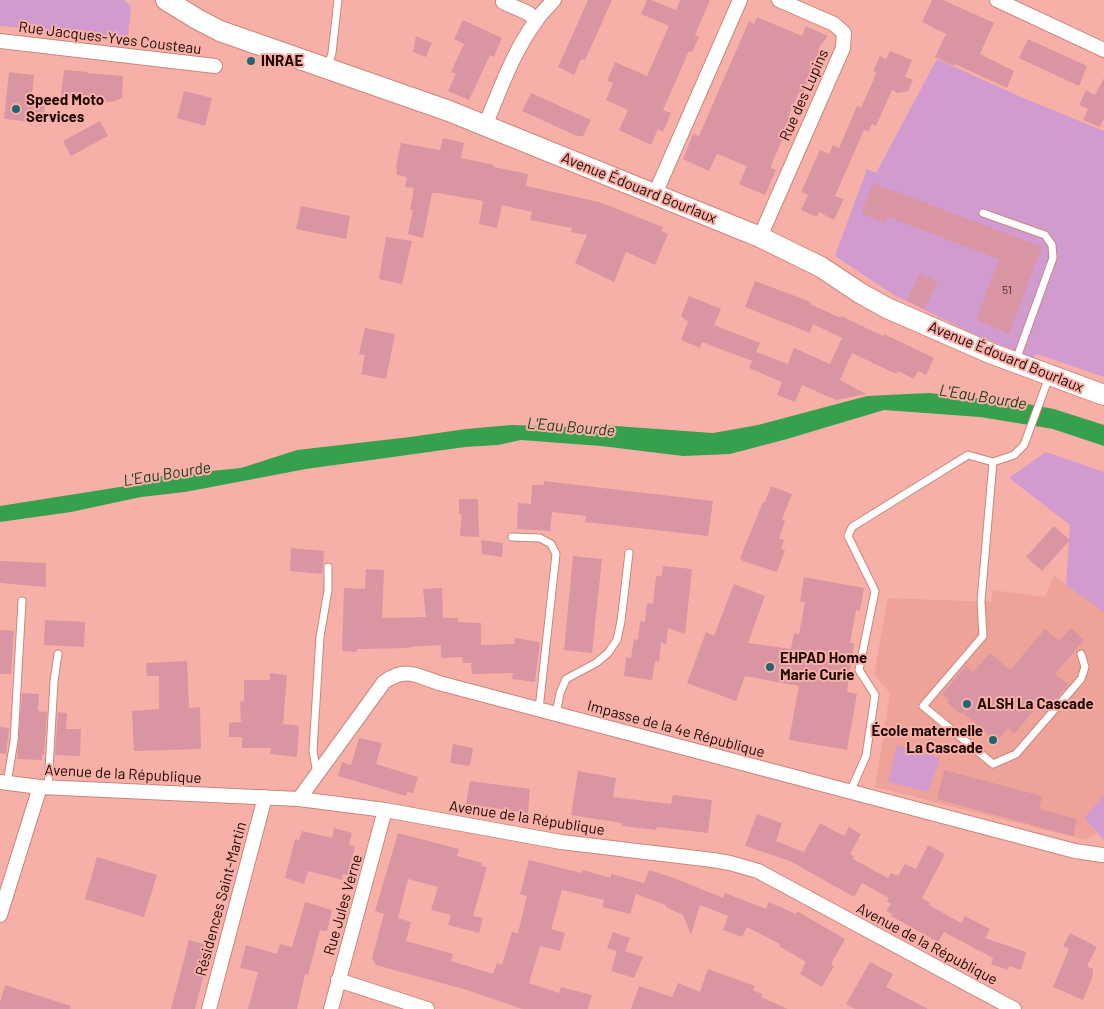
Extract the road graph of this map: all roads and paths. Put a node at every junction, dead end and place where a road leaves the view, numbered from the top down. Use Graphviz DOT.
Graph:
graph roads {
  1 [pos="166,0"];
  2 [pos="338,0"];
  3 [pos="554,0"];
  4 [pos="740,0"];
  5 [pos="779,0"];
  6 [pos="997,0"];
  7 [pos="502,2"];
  8 [pos="536,20"];
  9 [pos="0,41"];
  10 [pos="1104,50"];
  11 [pos="215,66"];
  12 [pos="326,69"];
  13 [pos="485,126"];
  14 [pos="655,194"];
  15 [pos="983,213"];
  16 [pos="760,237"];
  17 [pos="1015,363"];
  18 [pos="1049,376"];
  19 [pos="1104,395"];
  20 [pos="993,462"];
  21 [pos="512,537"];
  22 [pos="629,553"];
  23 [pos="328,567"];
  24 [pos="22,601"];
  25 [pos="58,654"];
  26 [pos="1081,654"];
  27 [pos="538,709"];
  28 [pos="556,714"];
  29 [pos="317,775"];
  30 [pos="4,783"];
  31 [pos="44,787"];
  32 [pos="850,792"];
  33 [pos="265,797"];
  34 [pos="299,799"];
  35 [pos="386,810"];
  36 [pos="1102,855"];
  37 [pos="0,915"];
  38 [pos="338,980"];
  39 [pos="209,1009"];
  40 [pos="331,1009"];
  41 [pos="427,1009"];
  42 [pos="1014,1009"];
  1 -- 12 [label="street, Avenue Édouard Bourlaux"];
  2 -- 12 [label="lane"];
  3 -- 8 [label="street"];
  4 -- 14 [label="street"];
  5 -- 16 [label="street, Rue des Lupins"];
  6 -- 10 [label="street"];
  7 -- 8 [label="street"];
  8 -- 13 [label="street"];
  9 -- 11 [label="street, Rue Jacques-Yves Cousteau"];
  12 -- 13 [label="street, Avenue Édouard Bourlaux"];
  13 -- 14 [label="street, Avenue Édouard Bourlaux"];
  14 -- 16 [label="street, Avenue Édouard Bourlaux"];
  15 -- 17 [label="lane"];
  16 -- 17 [label="street, Avenue Édouard Bourlaux"];
  17 -- 18 [label="street, Avenue Édouard Bourlaux"];
  18 -- 19 [label="street, Avenue Édouard Bourlaux"];
  18 -- 20 [label="lane"];
  20 -- 26 [label="lane"];
  20 -- 32 [label="lane"];
  21 -- 27 [label="lane"];
  22 -- 28 [label="lane"];
  23 -- 29 [label="lane"];
  24 -- 30 [label="lane"];
  25 -- 31 [label="lane"];
  27 -- 28 [label="street, Impasse de la 4e République"];
  27 -- 29 [label="street, Impasse de la 4e République"];
  28 -- 32 [label="street, Impasse de la 4e République"];
  29 -- 34 [label="street, Impasse de la 4e République"];
  30 -- 31 [label="street, Avenue de la République"];
  31 -- 33 [label="street, Avenue de la République"];
  31 -- 37 [label="street"];
  32 -- 36 [label="street, Impasse de la 4e République"];
  33 -- 34 [label="street, Avenue de la République"];
  33 -- 39 [label="street, Résidences Saint-Martin"];
  34 -- 35 [label="street, Avenue de la République"];
  35 -- 38 [label="street, Rue Jules Verne"];
  35 -- 42 [label="street, Avenue de la République"];
  38 -- 40 [label="street, Rue Jules Verne"];
  38 -- 41 [label="street"];
}
